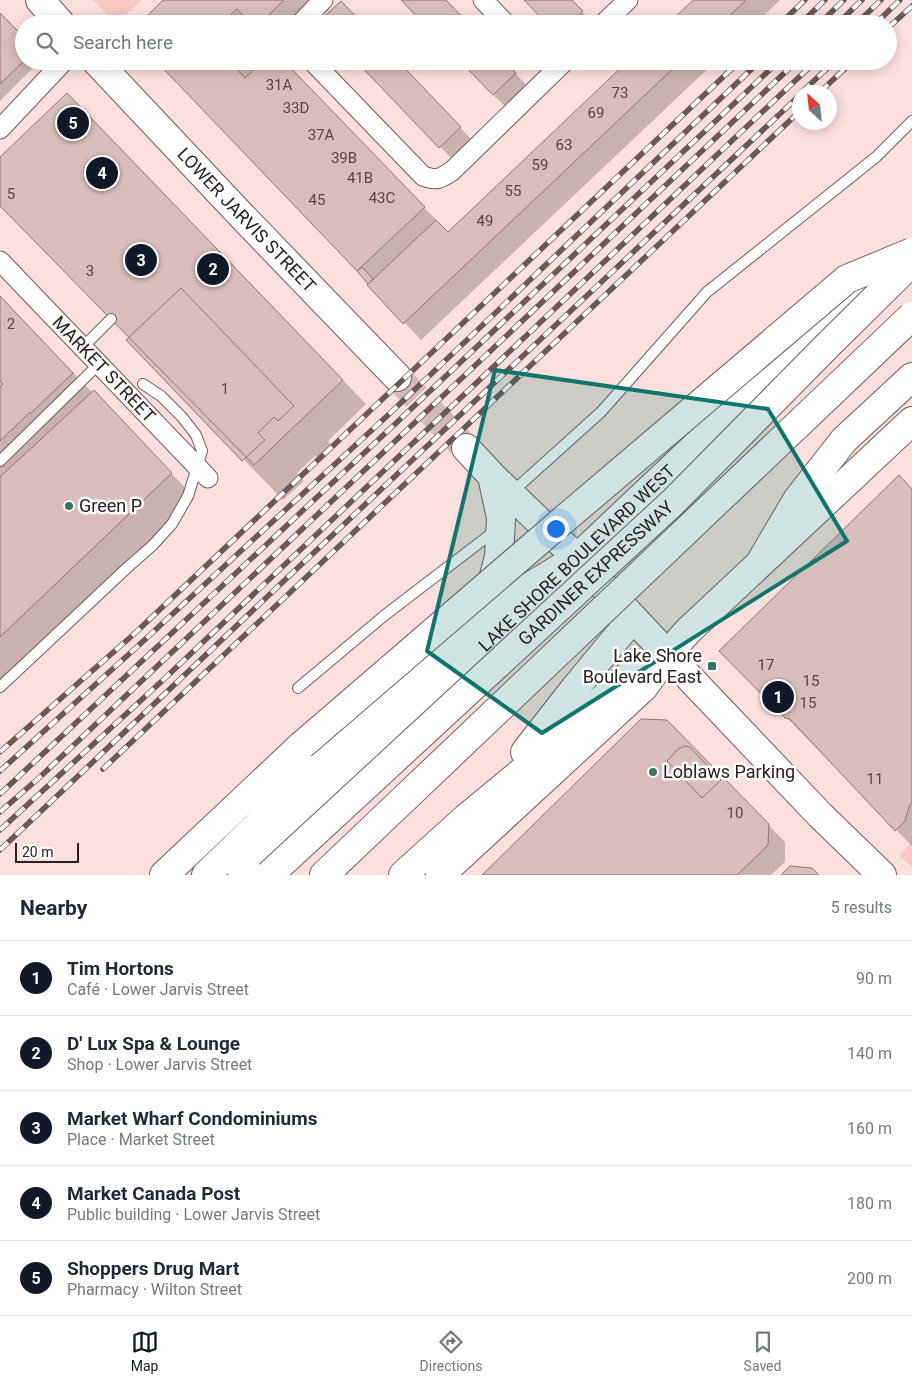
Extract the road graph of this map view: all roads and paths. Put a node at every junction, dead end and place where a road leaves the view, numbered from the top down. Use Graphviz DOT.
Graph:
graph roads {
  1 [pos="40,0"];
  2 [pos="323,0"];
  3 [pos="483,0"];
  4 [pos="628,0"];
  5 [pos="53,15"];
  6 [pos="309,15"];
  7 [pos="497,15"];
  8 [pos="612,15"];
  9 [pos="55,70"];
  10 [pos="104,70"];
  11 [pos="321,70"];
  12 [pos="548,70"];
  13 [pos="912,121"];
  14 [pos="0,128"];
  15 [pos="912,240"];
  16 [pos="912,252"];
  17 [pos="0,261"];
  18 [pos="912,262"];
  19 [pos="912,316"];
  20 [pos="111,319"];
  21 [pos="83,347"];
  22 [pos="99,364"];
  23 [pos="397,377"];
  24 [pos="912,377"];
  25 [pos="143,384"];
  26 [pos="908,432"];
  27 [pos="466,448"];
  28 [pos="0,460"];
  29 [pos="202,472"];
  30 [pos="501,485"];
  31 [pos="500,524"];
  32 [pos="578,558"];
  33 [pos="761,562"];
  34 [pos="633,618"];
  35 [pos="476,628"];
  36 [pos="667,654"];
  37 [pos="0,687"];
  38 [pos="298,688"];
  39 [pos="466,818"];
  40 [pos="164,875"];
  41 [pos="206,875"];
  42 [pos="242,875"];
  43 [pos="269,875"];
  44 [pos="324,875"];
  45 [pos="403,875"];
  46 [pos="440,875"];
  47 [pos="882,875"];
  1 -- 5 [label="main road"];
  2 -- 6 [label="street"];
  3 -- 7 [label="street"];
  4 -- 8 [label="street"];
  9 -- 14 [label="street"];
  10 -- 23 [label="main road, LOWER JARVIS STREET"];
  11 -- 12 [label="street"];
  13 -- 30 [label="lane"];
  15 -- 32 [label="main road, LAKE SHORE BOULEVARD WEST"];
  16 -- 40 [label="main road, bridge"];
  17 -- 21 [label="street, MARKET STREET"];
  18 -- 43 [label="main road, GARDINER EXPRESSWAY, bridge"];
  19 -- 44 [label="main road, GARDINER EXPRESSWAY, bridge"];
  20 -- 21 [label="lane"];
  21 -- 22 [label="street, MARKET STREET"];
  22 -- 28 [label="lane"];
  22 -- 29 [label="street, MARKET STREET"];
  24 -- 33 [label="main road"];
  25 -- 29 [label="lane"];
  26 -- 33 [label="main road"];
  27 -- 30 [label="main road"];
  29 -- 37 [label="lane"];
  30 -- 31 [label="main road"];
  30 -- 32 [label="main road"];
  31 -- 35 [label="main road"];
  31 -- 38 [label="lane"];
  32 -- 34 [label="main road"];
  32 -- 35 [label="main road"];
  32 -- 42 [label="main road, LAKE SHORE BOULEVARD WEST"];
  33 -- 36 [label="main road"];
  34 -- 36 [label="main road"];
  34 -- 39 [label="main road"];
  35 -- 41 [label="main road"];
  36 -- 39 [label="main road"];
  36 -- 46 [label="main road"];
  36 -- 47 [label="main road"];
  39 -- 45 [label="main road"];
}
